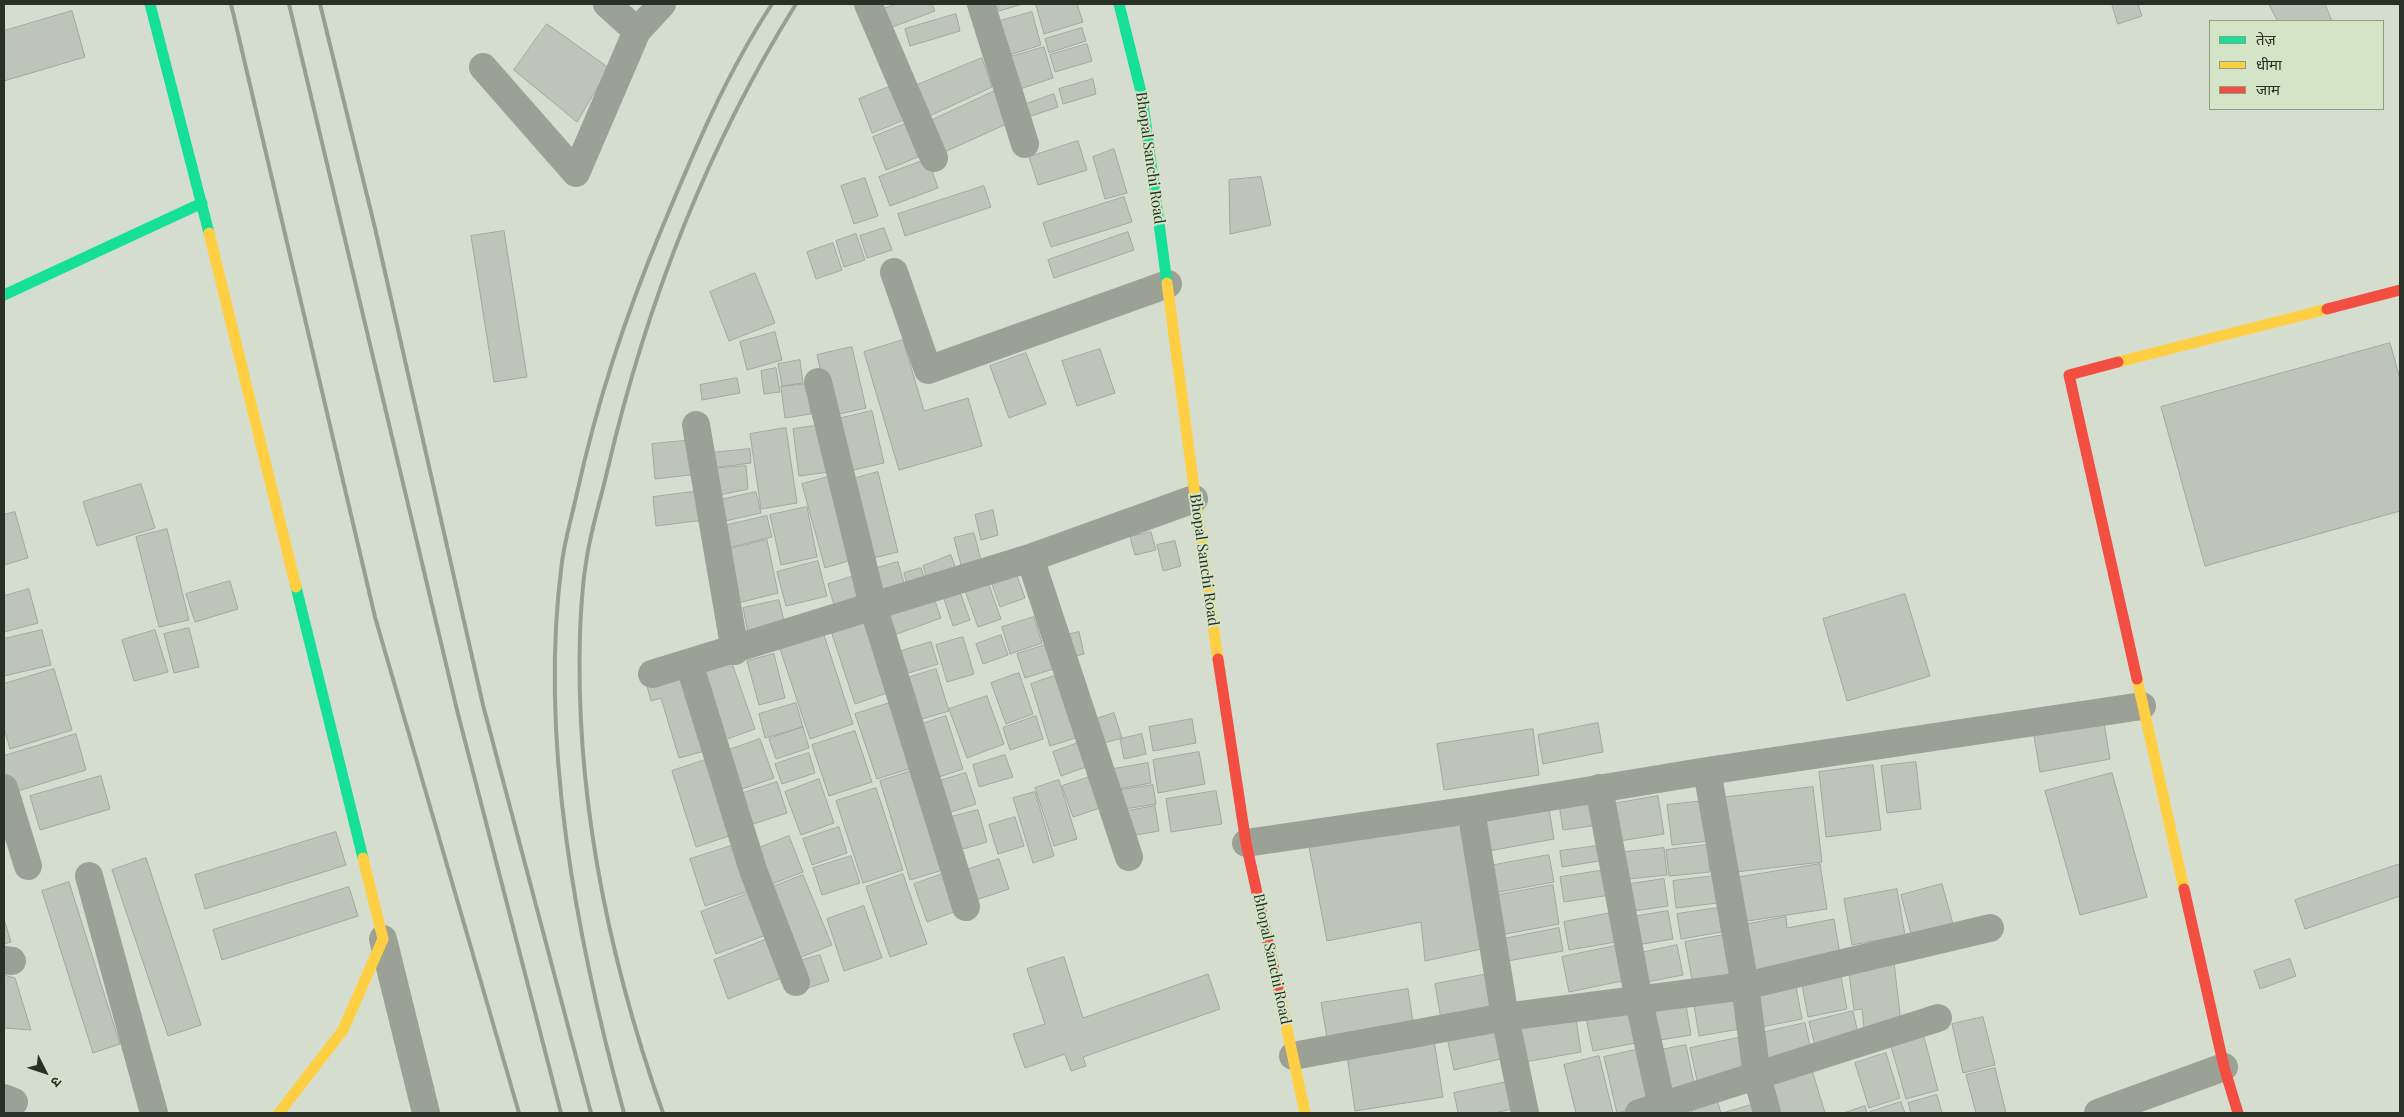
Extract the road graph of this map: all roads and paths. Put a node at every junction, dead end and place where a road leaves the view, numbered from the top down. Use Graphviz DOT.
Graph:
graph roads {
  1 [pos="150,4"];
  2 [pos="607,4"];
  3 [pos="662,4"];
  4 [pos="868,4"];
  5 [pos="981,4"];
  6 [pos="1119,4"];
  7 [pos="637,31"];
  8 [pos="483,67"];
  9 [pos="1025,144"];
  10 [pos="934,158"];
  11 [pos="202,203"];
  12 [pos="894,272"];
  13 [pos="1168,284"];
  14 [pos="2400,290"];
  15 [pos="4,295"];
  16 [pos="818,382"];
  17 [pos="696,425"];
  18 [pos="1194,499"];
  19 [pos="1030,558"];
  20 [pos="873,606"];
  21 [pos="735,651"];
  22 [pos="689,663"];
  23 [pos="652,674"];
  24 [pos="2142,706"];
  25 [pos="1707,771"];
  26 [pos="4,788"];
  27 [pos="1599,788"];
  28 [pos="1470,810"];
  29 [pos="1246,844"];
  30 [pos="1129,857"];
  31 [pos="28,866"];
  32 [pos="89,876"];
  33 [pos="966,907"];
  34 [pos="1990,928"];
  35 [pos="383,940"];
  36 [pos="796,982"];
  37 [pos="1745,986"];
  38 [pos="1638,1001"];
  39 [pos="1505,1017"];
  40 [pos="1938,1018"];
  41 [pos="1293,1056"];
  42 [pos="2224,1067"];
  43 [pos="1757,1076"];
  44 [pos="1650,1110"];
  45 [pos="154,1113"];
  46 [pos="279,1113"];
  47 [pos="426,1113"];
  48 [pos="1304,1113"];
  49 [pos="1525,1113"];
  50 [pos="1767,1113"];
  51 [pos="2098,1113"];
  52 [pos="2238,1113"];
  1 -- 11 [label="street"];
  2 -- 7 [label="street"];
  3 -- 7 [label="street"];
  4 -- 10 [label="street"];
  5 -- 9 [label="street"];
  6 -- 13 [label="street, Bhopal Sanchi Road"];
  7 -- 8 [label="street"];
  11 -- 15 [label="street"];
  11 -- 35 [label="street"];
  12 -- 13 [label="street"];
  13 -- 18 [label="street, Bhopal Sanchi Road"];
  14 -- 24 [label="street"];
  16 -- 20 [label="street"];
  17 -- 21 [label="street"];
  18 -- 19 [label="street"];
  18 -- 29 [label="street, Bhopal Sanchi Road"];
  19 -- 20 [label="street"];
  19 -- 30 [label="street"];
  20 -- 21 [label="street"];
  20 -- 33 [label="street"];
  21 -- 22 [label="street"];
  22 -- 23 [label="street"];
  22 -- 36 [label="street"];
  24 -- 25 [label="street"];
  24 -- 42 [label="street"];
  25 -- 27 [label="street"];
  25 -- 37 [label="street"];
  26 -- 31 [label="street"];
  27 -- 28 [label="street"];
  27 -- 38 [label="street"];
  28 -- 29 [label="street"];
  28 -- 39 [label="street"];
  29 -- 41 [label="street, Bhopal Sanchi Road"];
  32 -- 45 [label="street"];
  34 -- 37 [label="street"];
  35 -- 46 [label="street"];
  35 -- 47 [label="street"];
  37 -- 38 [label="street"];
  37 -- 43 [label="street"];
  38 -- 39 [label="street"];
  38 -- 44 [label="street"];
  39 -- 41 [label="street"];
  39 -- 49 [label="street"];
  40 -- 43 [label="street"];
  41 -- 48 [label="street, Bhopal Sanchi Road"];
  42 -- 51 [label="street"];
  42 -- 52 [label="street"];
  43 -- 44 [label="street"];
  43 -- 50 [label="street"];
}
